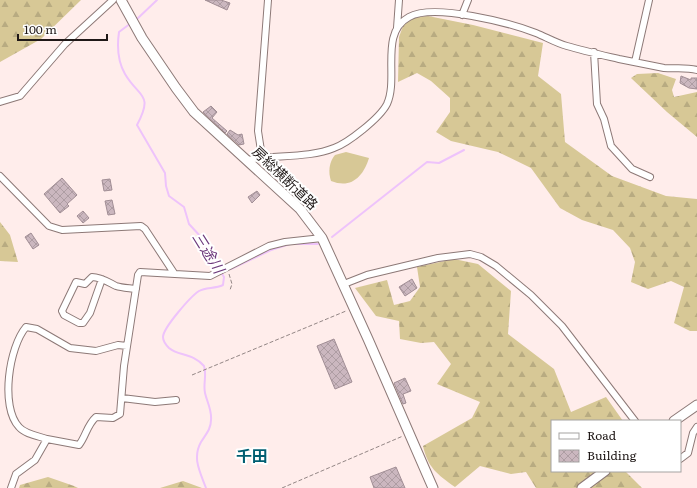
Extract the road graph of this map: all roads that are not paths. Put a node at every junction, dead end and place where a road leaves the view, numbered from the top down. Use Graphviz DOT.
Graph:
graph roads {
  1 [pos="113,0"];
  2 [pos="121,0"];
  3 [pos="268,0"];
  4 [pos="399,0"];
  5 [pos="468,0"];
  6 [pos="649,0"];
  7 [pos="462,15"];
  8 [pos="397,28"];
  9 [pos="594,52"];
  10 [pos="635,62"];
  11 [pos="697,70"];
  12 [pos="0,102"];
  13 [pos="262,157"];
  14 [pos="247,160"];
  15 [pos="0,176"];
  16 [pos="650,177"];
  17 [pos="322,238"];
  18 [pos="174,273"];
  19 [pos="102,279"];
  20 [pos="344,284"];
  21 [pos="136,289"];
  22 [pos="127,346"];
  23 [pos="122,398"];
  24 [pos="176,400"];
  25 [pos="697,405"];
  26 [pos="635,420"];
  27 [pos="675,420"];
  28 [pos="697,427"];
  29 [pos="47,438"];
  30 [pos="681,458"];
  31 [pos="604,472"];
  32 [pos="10,488"];
  33 [pos="433,488"];
  34 [pos="582,488"];
  1 -- 12 [label="street"];
  2 -- 14 [label="highway, 房総横断道路"];
  3 -- 13 [label="street"];
  4 -- 8 [label="street"];
  5 -- 7 [label="street"];
  6 -- 10 [label="street"];
  7 -- 8 [label="street"];
  7 -- 9 [label="street"];
  8 -- 13 [label="street"];
  9 -- 10 [label="street"];
  9 -- 16 [label="street"];
  10 -- 11 [label="street"];
  13 -- 14 [label="street"];
  14 -- 17 [label="highway, 房総横断道路"];
  15 -- 18 [label="street"];
  17 -- 18 [label="street"];
  17 -- 20 [label="highway, 房総横断道路"];
  18 -- 21 [label="street"];
  19 -- 19 [label="street"];
  19 -- 21 [label="street"];
  20 -- 26 [label="street"];
  20 -- 33 [label="highway, 房総横断道路"];
  21 -- 22 [label="street"];
  22 -- 23 [label="street"];
  22 -- 29 [label="street"];
  23 -- 24 [label="street"];
  23 -- 29 [label="street"];
  25 -- 27 [label="highway"];
  28 -- 30 [label="street"];
  29 -- 32 [label="street"];
  31 -- 34 [label="highway"];
}
